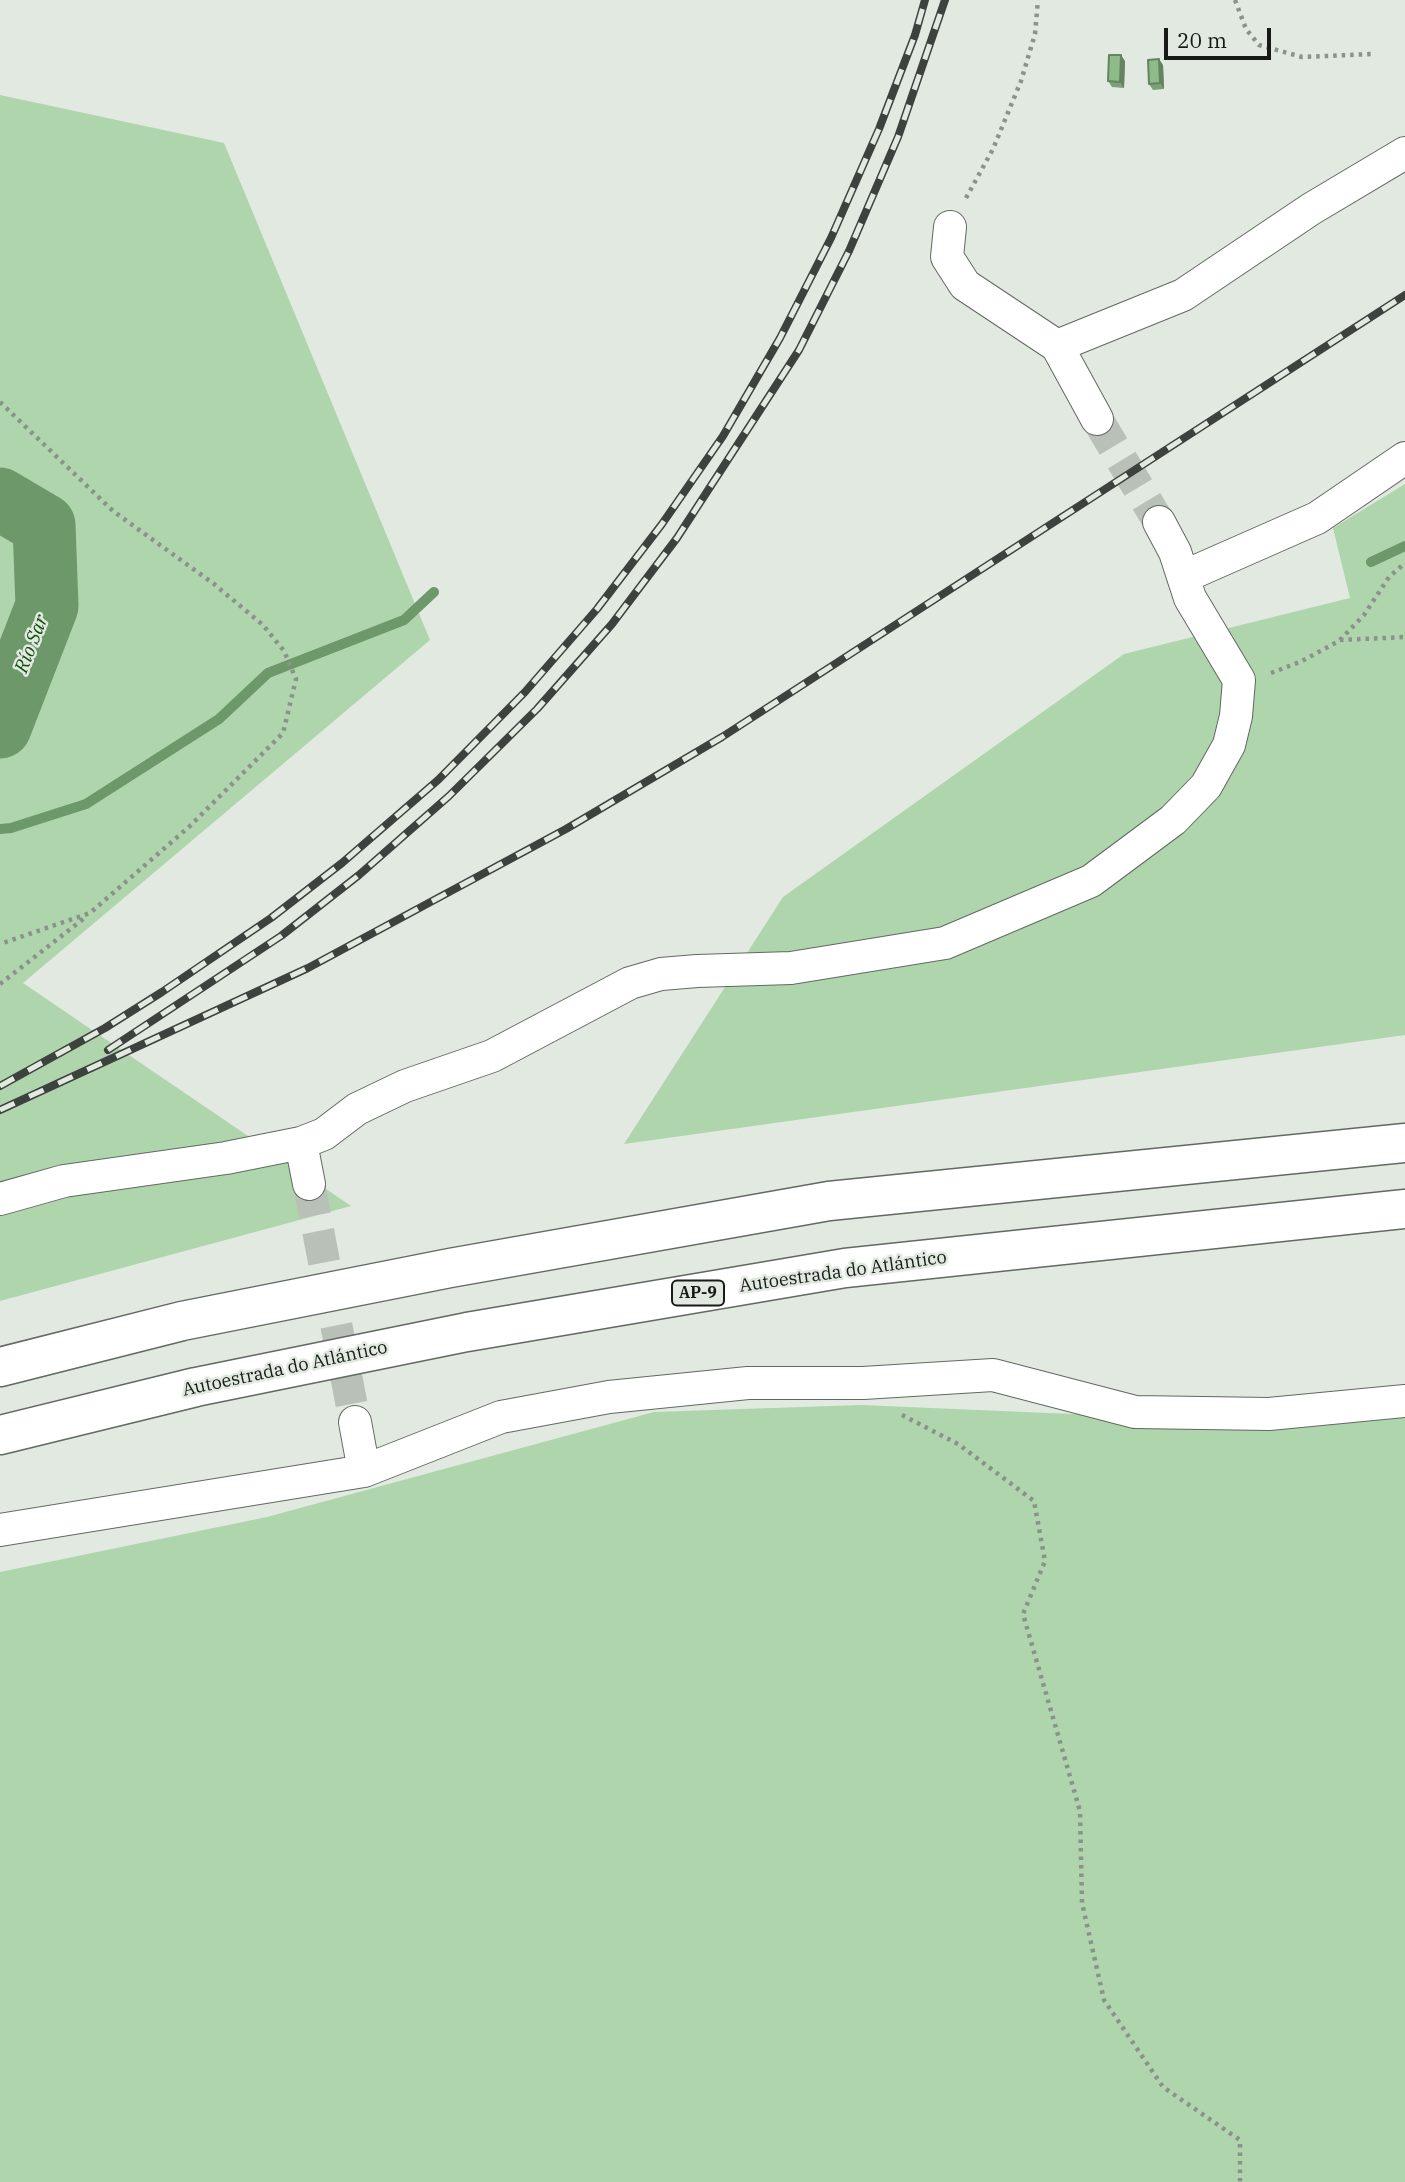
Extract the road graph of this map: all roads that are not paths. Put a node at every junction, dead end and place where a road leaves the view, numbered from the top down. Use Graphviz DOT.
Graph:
graph roads {
  1 [pos="1405,153"];
  2 [pos="950,227"];
  3 [pos="1057,346"];
  4 [pos="1097,419"];
  5 [pos="1405,458"];
  6 [pos="1159,522"];
  7 [pos="1187,587"];
  8 [pos="301,1143"];
  9 [pos="1405,1143"];
  10 [pos="309,1184"];
  11 [pos="0,1199"];
  12 [pos="1405,1209"];
  13 [pos="0,1367"];
  14 [pos="1405,1401"];
  15 [pos="355,1422"];
  16 [pos="0,1435"];
  17 [pos="364,1471"];
  18 [pos="0,1530"];
  1 -- 3 [label="street"];
  2 -- 3 [label="street"];
  3 -- 4 [label="street"];
  5 -- 7 [label="street"];
  6 -- 7 [label="street"];
  7 -- 8 [label="street"];
  8 -- 10 [label="street"];
  8 -- 11 [label="street"];
  9 -- 13 [label="highway"];
  12 -- 16 [label="highway, Autoestrada do Atlántico / AP-9"];
  14 -- 17 [label="street"];
  15 -- 17 [label="street"];
  17 -- 18 [label="street"];
}
